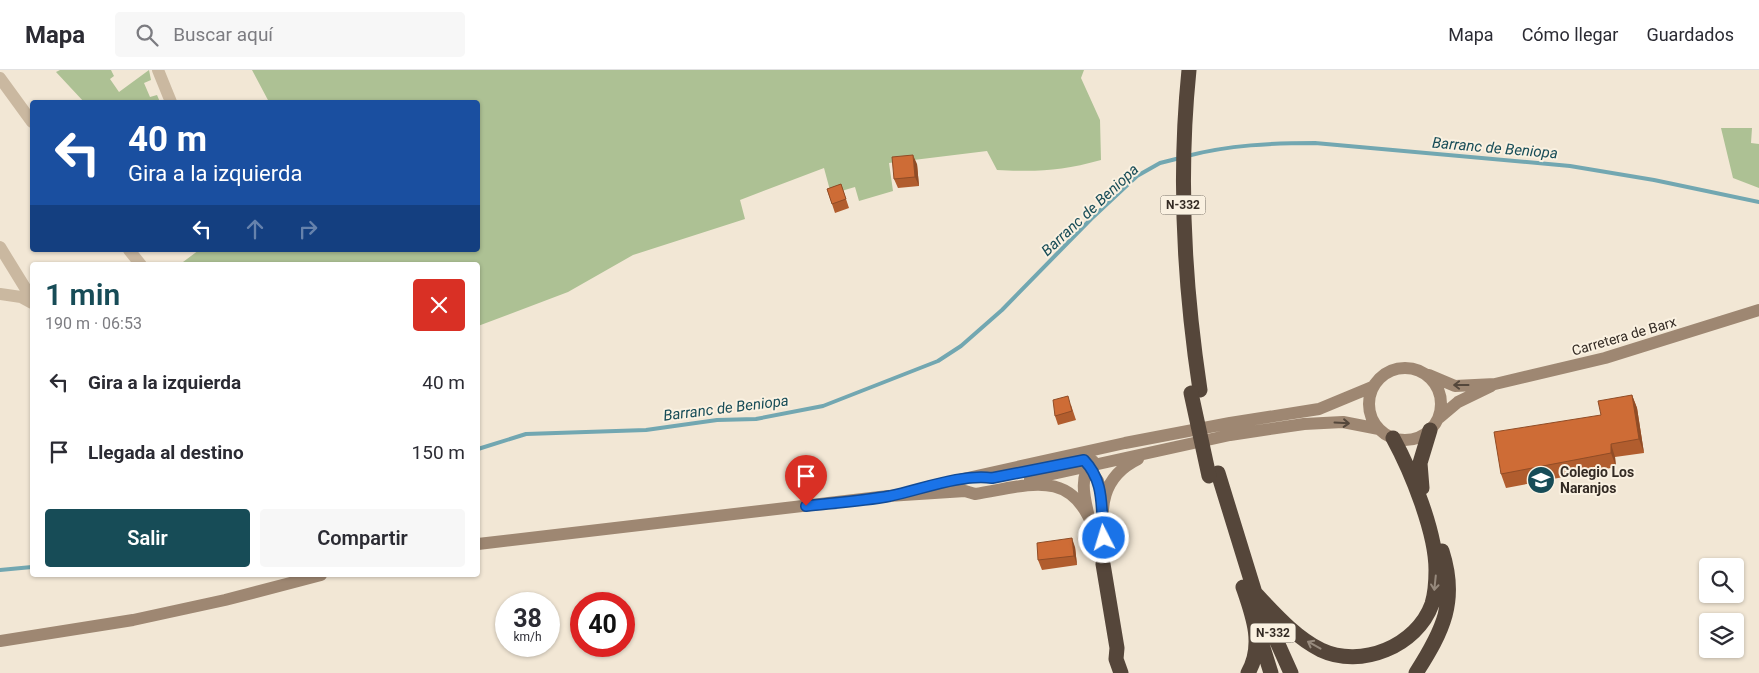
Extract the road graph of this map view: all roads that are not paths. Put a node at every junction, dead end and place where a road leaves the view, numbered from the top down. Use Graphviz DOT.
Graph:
graph roads {
  1 [pos="158,70"];
  2 [pos="1190,70"];
  3 [pos="0,78"];
  4 [pos="170,100"];
  5 [pos="30,119"];
  6 [pos="0,247"];
  7 [pos="130,252"];
  8 [pos="138,262"];
  9 [pos="0,294"];
  10 [pos="30,298"];
  11 [pos="30,300"];
  12 [pos="1759,310"];
  13 [pos="1429,375"];
  14 [pos="1495,384"];
  15 [pos="1372,387"];
  16 [pos="1303,411"];
  17 [pos="1434,424"];
  18 [pos="1379,429"];
  19 [pos="1393,438"];
  20 [pos="1149,452"];
  21 [pos="1088,465"];
  22 [pos="1213,474"];
  23 [pos="981,477"];
  24 [pos="965,491"];
  25 [pos="888,496"];
  26 [pos="1103,501"];
  27 [pos="1089,520"];
  28 [pos="480,544"];
  29 [pos="1103,564"];
  30 [pos="313,577"];
  31 [pos="1256,593"];
  32 [pos="1255,625"];
  33 [pos="0,641"];
  34 [pos="1117,648"];
  35 [pos="1121,673"];
  36 [pos="1131,673"];
  37 [pos="1248,673"];
  38 [pos="1271,673"];
  39 [pos="1291,673"];
  40 [pos="1416,673"];
  1 -- 4 [label="street"];
  2 -- 22 [label="highway, N-332"];
  3 -- 5 [label="street"];
  6 -- 10 [label="street"];
  7 -- 8 [label="street"];
  9 -- 11 [label="street"];
  12 -- 14 [label="street, Carretera de Barx"];
  14 -- 13 [label="street, one-way"];
  13 -- 15 [label="street"];
  13 -- 17 [label="street"];
  14 -- 17 [label="street"];
  15 -- 16 [label="street"];
  15 -- 18 [label="street"];
  16 -- 21 [label="street"];
  16 -- 23 [label="street"];
  17 -- 19 [label="street"];
  17 -- 40 [label="highway"];
  18 -- 19 [label="street"];
  20 -- 18 [label="street, one-way"];
  19 -- 31 [label="highway, one-way"];
  20 -- 21 [label="street"];
  20 -- 26 [label="street"];
  21 -- 23 [label="street"];
  21 -- 24 [label="street"];
  21 -- 26 [label="street"];
  21 -- 27 [label="street"];
  22 -- 31 [label="highway, N-332"];
  22 -- 32 [label="highway"];
  23 -- 25 [label="street"];
  24 -- 25 [label="street"];
  24 -- 27 [label="street"];
  25 -- 28 [label="street"];
  26 -- 29 [label="street"];
  27 -- 29 [label="street"];
  29 -- 34 [label="highway"];
  30 -- 33 [label="street"];
  31 -- 39 [label="highway, N-332"];
  32 -- 37 [label="highway"];
  32 -- 38 [label="highway"];
  34 -- 35 [label="highway"];
  34 -- 36 [label="highway"];
}
